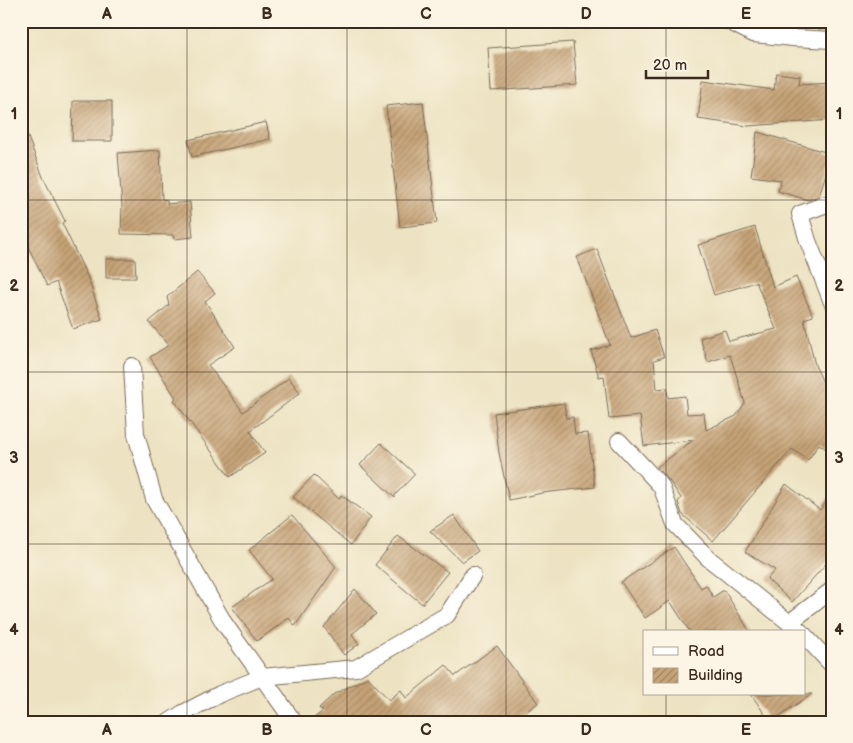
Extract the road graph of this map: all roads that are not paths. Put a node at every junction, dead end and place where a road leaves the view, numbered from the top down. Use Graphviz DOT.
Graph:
graph roads {
  1 [pos="728,21"];
  2 [pos="832,40"];
  3 [pos="832,202"];
  4 [pos="832,302"];
  5 [pos="132,366"];
  6 [pos="619,441"];
  7 [pos="473,576"];
  8 [pos="832,590"];
  9 [pos="795,627"];
  10 [pos="806,637"];
  11 [pos="832,665"];
  12 [pos="262,677"];
  13 [pos="169,722"];
  14 [pos="294,722"];
  1 -- 2 [label="street"];
  3 -- 4 [label="street"];
  5 -- 12 [label="street"];
  6 -- 9 [label="street"];
  7 -- 12 [label="street"];
  8 -- 9 [label="street"];
  10 -- 11 [label="street"];
  12 -- 13 [label="street"];
  12 -- 14 [label="street"];
}
